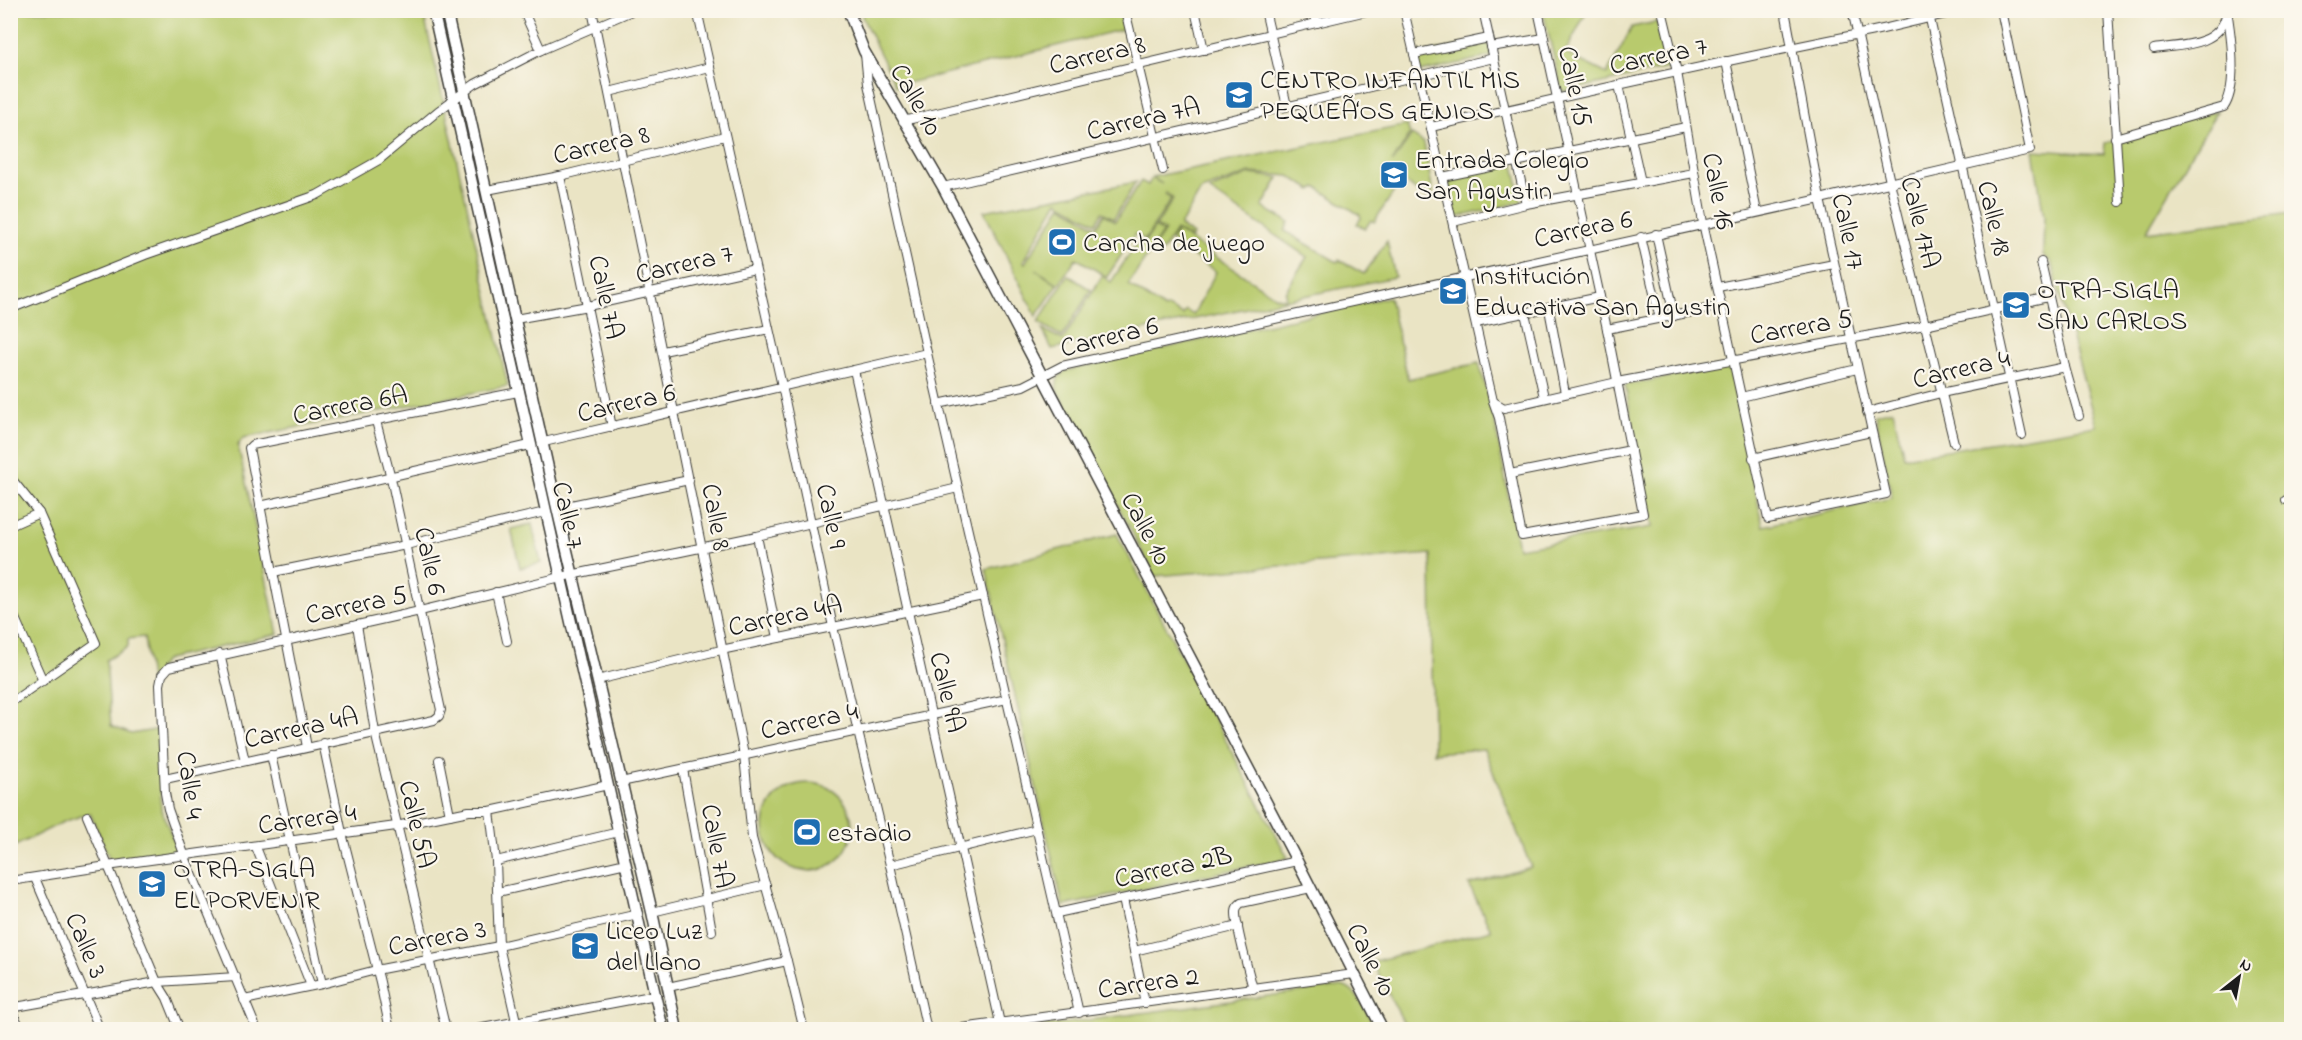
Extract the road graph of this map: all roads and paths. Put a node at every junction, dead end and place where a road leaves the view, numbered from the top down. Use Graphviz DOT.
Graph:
graph roads {
  1 [pos="433,10"];
  2 [pos="446,10"];
  3 [pos="523,10"];
  4 [pos="592,10"];
  5 [pos="634,10"];
  6 [pos="697,10"];
  7 [pos="848,10"];
  8 [pos="1125,10"];
  9 [pos="1195,10"];
  10 [pos="1265,10"];
  11 [pos="1314,10"];
  12 [pos="1371,10"];
  13 [pos="1404,10"];
  14 [pos="1483,10"];
  15 [pos="1538,10"];
  16 [pos="1662,10"];
  17 [pos="1785,10"];
  18 [pos="1852,10"];
  19 [pos="1965,10"];
  20 [pos="2001,10"];
  21 [pos="2108,10"];
  22 [pos="2227,10"];
  23 [pos="1356,12"];
  24 [pos="1929,13"];
  25 [pos="1317,23"];
  26 [pos="596,25"];
  27 [pos="1270,34"];
  28 [pos="1857,35"];
  29 [pos="1489,38"];
  30 [pos="1544,38"];
  31 [pos="1793,46"];
  32 [pos="1491,47"];
  33 [pos="2154,49"];
  34 [pos="541,50"];
  35 [pos="1204,50"];
  36 [pos="864,51"];
  37 [pos="1414,54"];
  38 [pos="1494,58"];
  39 [pos="1726,61"];
  40 [pos="1138,66"];
  41 [pos="710,67"];
  42 [pos="1677,72"];
  43 [pos="1419,75"];
  44 [pos="1619,85"];
  45 [pos="465,91"];
  46 [pos="609,92"];
  47 [pos="1557,98"];
  48 [pos="453,100"];
  49 [pos="1287,106"];
  50 [pos="1505,110"];
  51 [pos="903,121"];
  52 [pos="1431,127"];
  53 [pos="1686,127"];
  54 [pos="725,136"];
  55 [pos="1156,137"];
  56 [pos="2115,138"];
  57 [pos="1631,140"];
  58 [pos="1568,150"];
  59 [pos="623,161"];
  60 [pos="1516,161"];
  61 [pos="1961,165"];
  62 [pos="1163,170"];
  63 [pos="1694,173"];
  64 [pos="560,176"];
  65 [pos="1442,177"];
  66 [pos="1641,182"];
  67 [pos="1890,182"];
  68 [pos="943,187"];
  69 [pos="486,190"];
  70 [pos="1578,194"];
  71 [pos="1820,199"];
  72 [pos="2120,202"];
  73 [pos="1526,204"];
  74 [pos="1756,212"];
  75 [pos="1453,222"];
  76 [pos="1703,223"];
  77 [pos="1656,234"];
  78 [pos="1641,237"];
  79 [pos="1589,248"];
  80 [pos="2042,262"];
  81 [pos="1834,264"];
  82 [pos="755,269"];
  83 [pos="1465,277"];
  84 [pos="1718,287"];
  85 [pos="649,292"];
  86 [pos="1600,297"];
  87 [pos="2048,297"];
  88 [pos="588,306"];
  89 [pos="1722,306"];
  90 [pos="10,309"];
  91 [pos="1548,309"];
  92 [pos="1994,310"];
  93 [pos="1525,313"];
  94 [pos="1674,316"];
  95 [pos="515,319"];
  96 [pos="1660,319"];
  97 [pos="1476,323"];
  98 [pos="1925,325"];
  99 [pos="769,329"];
  100 [pos="1607,329"];
  101 [pos="1852,339"];
  102 [pos="663,351"];
  103 [pos="927,353"];
  104 [pos="1733,360"];
  105 [pos="2065,367"];
  106 [pos="1857,369"];
  107 [pos="854,370"];
  108 [pos="1042,376"];
  109 [pos="2009,379"];
  110 [pos="1617,382"];
  111 [pos="782,386"];
  112 [pos="518,392"];
  113 [pos="1565,393"];
  114 [pos="1941,393"];
  115 [pos="1741,397"];
  116 [pos="1544,398"];
  117 [pos="1493,401"];
  118 [pos="938,404"];
  119 [pos="1867,412"];
  120 [pos="676,413"];
  121 [pos="2079,416"];
  122 [pos="376,421"];
  123 [pos="612,427"];
  124 [pos="1872,432"];
  125 [pos="2022,435"];
  126 [pos="544,442"];
  127 [pos="1954,442"];
  128 [pos="530,445"];
  129 [pos="1631,450"];
  130 [pos="1753,458"];
  131 [pos="1510,474"];
  132 [pos="10,477"];
  133 [pos="391,478"];
  134 [pos="689,480"];
  135 [pos="958,488"];
  136 [pos="886,505"];
  137 [pos="260,506"];
  138 [pos="557,508"];
  139 [pos="545,512"];
  140 [pos="39,513"];
  141 [pos="1768,519"];
  142 [pos="812,523"];
  143 [pos="10,526"];
  144 [pos="757,536"];
  145 [pos="406,545"];
  146 [pos="701,547"];
  147 [pos="273,572"];
  148 [pos="572,575"];
  149 [pos="561,577"];
  150 [pos="496,592"];
  151 [pos="983,596"];
  152 [pos="10,607"];
  153 [pos="420,611"];
  154 [pos="908,611"];
  155 [pos="357,625"];
  156 [pos="833,627"];
  157 [pos="778,638"];
  158 [pos="287,640"];
  159 [pos="507,641"];
  160 [pos="722,650"];
  161 [pos="220,654"];
  162 [pos="162,675"];
  163 [pos="597,680"];
  164 [pos="43,681"];
  165 [pos="1006,699"];
  166 [pos="10,703"];
  167 [pos="441,710"];
  168 [pos="932,716"];
  169 [pos="858,731"];
  170 [pos="375,732"];
  171 [pos="323,744"];
  172 [pos="307,747"];
  173 [pos="271,755"];
  174 [pos="744,755"];
  175 [pos="245,760"];
  176 [pos="439,760"];
  177 [pos="683,769"];
  178 [pos="165,779"];
  179 [pos="621,783"];
  180 [pos="608,785"];
  181 [pos="490,811"];
  182 [pos="450,815"];
  183 [pos="87,816"];
  184 [pos="396,826"];
  185 [pos="1037,829"];
  186 [pos="619,832"];
  187 [pos="342,834"];
  188 [pos="290,841"];
  189 [pos="256,847"];
  190 [pos="960,848"];
  191 [pos="185,857"];
  192 [pos="496,861"];
  193 [pos="1297,861"];
  194 [pos="626,863"];
  195 [pos="890,865"];
  196 [pos="107,866"];
  197 [pos="35,878"];
  198 [pos="10,882"];
  199 [pos="766,885"];
  200 [pos="1311,888"];
  201 [pos="498,892"];
  202 [pos="706,899"];
  203 [pos="1123,899"];
  204 [pos="652,912"];
  205 [pos="1057,913"];
  206 [pos="638,914"];
  207 [pos="1238,926"];
  208 [pos="712,931"];
  209 [pos="499,946"];
  210 [pos="1134,951"];
  211 [pos="429,960"];
  212 [pos="787,961"];
  213 [pos="376,970"];
  214 [pos="1354,974"];
  215 [pos="236,977"];
  216 [pos="157,982"];
  217 [pos="322,984"];
  218 [pos="311,986"];
  219 [pos="668,987"];
  220 [pos="1253,988"];
  221 [pos="656,995"];
  222 [pos="86,996"];
  223 [pos="244,999"];
  224 [pos="1145,1003"];
  225 [pos="11,1007"];
  226 [pos="1079,1013"];
  227 [pos="1000,1023"];
  228 [pos="517,1026"];
  229 [pos="21,1029"];
  230 [pos="100,1029"];
  231 [pos="180,1029"];
  232 [pos="257,1029"];
  233 [pos="390,1029"];
  234 [pos="446,1029"];
  235 [pos="472,1029"];
  236 [pos="663,1029"];
  237 [pos="676,1029"];
  238 [pos="804,1029"];
  239 [pos="927,1029"];
  240 [pos="947,1029"];
  241 [pos="1383,1029"];
  1 -- 48 [label="main road, Calle 7"];
  2 -- 45 [label="main road, Calle 7"];
  3 -- 34 [label="street"];
  4 -- 26 [label="street, Calle 8"];
  5 -- 26 [label="street"];
  6 -- 41 [label="street, Calle 9"];
  7 -- 36 [label="main road, Calle 10"];
  8 -- 40 [label="street"];
  9 -- 35 [label="street"];
  10 -- 27 [label="street"];
  11 -- 25 [label="street"];
  12 -- 23 [label="street, Carrera 8"];
  13 -- 37 [label="street"];
  14 -- 29 [label="street"];
  15 -- 30 [label="street, Calle 15"];
  16 -- 42 [label="street, Calle 16"];
  17 -- 31 [label="street, Calle 17"];
  18 -- 28 [label="street, Calle 17A"];
  19 -- 24 [label="street, Carrera 7"];
  20 -- 61 [label="street, Carrera 6"];
  21 -- 56 [label="street"];
  22 -- 33 [label="street"];
  22 -- 56 [label="street"];
  23 -- 25 [label="street, Carrera 8"];
  24 -- 28 [label="street, Carrera 7"];
  24 -- 61 [label="street, Calle 18"];
  25 -- 27 [label="street, Carrera 8"];
  26 -- 34 [label="street"];
  26 -- 46 [label="street, Calle 8"];
  27 -- 35 [label="street, Carrera 8"];
  27 -- 49 [label="street"];
  28 -- 31 [label="street, Carrera 7"];
  28 -- 67 [label="street, Calle 17A"];
  29 -- 32 [label="street"];
  29 -- 37 [label="street"];
  30 -- 32 [label="street"];
  30 -- 47 [label="street, Calle 15"];
  31 -- 39 [label="street, Carrera 7"];
  31 -- 71 [label="street, Calle 17"];
  32 -- 38 [label="street"];
  34 -- 45 [label="street"];
  35 -- 40 [label="street, Carrera 8"];
  36 -- 51 [label="main road, Calle 10"];
  36 -- 103 [label="street, Calle 10"];
  37 -- 43 [label="street"];
  38 -- 43 [label="street, Carrera 7A"];
  38 -- 50 [label="street"];
  39 -- 42 [label="street, Carrera 7"];
  39 -- 74 [label="street"];
  40 -- 51 [label="street, Carrera 8"];
  40 -- 55 [label="street"];
  41 -- 46 [label="street"];
  41 -- 54 [label="street, Calle 9"];
  42 -- 44 [label="street, Carrera 7"];
  42 -- 53 [label="street, Calle 16"];
  43 -- 49 [label="street, Carrera 7A"];
  43 -- 52 [label="street"];
  44 -- 47 [label="street, Carrera 7"];
  44 -- 57 [label="street"];
  45 -- 48 [label="street"];
  45 -- 69 [label="main road, Calle 7"];
  46 -- 59 [label="street, Calle 8"];
  47 -- 50 [label="street, Carrera 7"];
  47 -- 58 [label="street, Calle 15"];
  48 -- 90 [label="street"];
  48 -- 112 [label="main road, Calle 7"];
  49 -- 55 [label="street, Carrera 7A"];
  50 -- 52 [label="street, Carrera 7"];
  50 -- 60 [label="street"];
  51 -- 68 [label="main road, Calle 10"];
  52 -- 65 [label="street"];
  53 -- 57 [label="street"];
  53 -- 63 [label="street, Calle 16"];
  54 -- 59 [label="street, Carrera 8"];
  54 -- 82 [label="street, Calle 9"];
  55 -- 62 [label="street"];
  55 -- 68 [label="street, Carrera 7A"];
  56 -- 72 [label="street"];
  57 -- 58 [label="street"];
  57 -- 66 [label="street"];
  58 -- 60 [label="street"];
  58 -- 70 [label="street, Calle 15"];
  59 -- 64 [label="street, Carrera 8"];
  59 -- 85 [label="street, Calle 8"];
  60 -- 65 [label="street"];
  60 -- 73 [label="street"];
  61 -- 67 [label="street, Carrera 6"];
  61 -- 92 [label="street, Calle 18"];
  63 -- 66 [label="street"];
  63 -- 76 [label="street, Calle 16"];
  64 -- 69 [label="street, Carrera 8"];
  64 -- 88 [label="street, Calle 7A"];
  65 -- 75 [label="street"];
  66 -- 70 [label="street"];
  67 -- 71 [label="street, Carrera 6"];
  67 -- 98 [label="street, Calle 17A"];
  68 -- 108 [label="main road, Calle 10"];
  69 -- 95 [label="main road, Calle 7"];
  70 -- 73 [label="street"];
  70 -- 79 [label="street, Calle 15"];
  71 -- 74 [label="street, Carrera 6"];
  71 -- 81 [label="street, Calle 17"];
  73 -- 75 [label="street"];
  74 -- 76 [label="street, Carrera 6"];
  75 -- 83 [label="street"];
  76 -- 77 [label="street, Carrera 6"];
  76 -- 84 [label="street, Calle 16"];
  77 -- 78 [label="street, Carrera 6"];
  77 -- 94 [label="street"];
  78 -- 79 [label="street, Carrera 6"];
  78 -- 96 [label="street"];
  79 -- 83 [label="street, Carrera 6"];
  79 -- 86 [label="street, Calle 15"];
  80 -- 87 [label="street"];
  81 -- 84 [label="street"];
  81 -- 101 [label="street, Calle 17"];
  82 -- 85 [label="street, Carrera 7"];
  82 -- 99 [label="street, Calle 9"];
  83 -- 97 [label="street"];
  83 -- 108 [label="street, Carrera 6"];
  84 -- 89 [label="street, Calle 16"];
  85 -- 88 [label="street, Carrera 7"];
  85 -- 102 [label="street, Calle 8"];
  86 -- 91 [label="street"];
  86 -- 100 [label="street, Calle 15"];
  87 -- 92 [label="street, Carrera 5"];
  87 -- 105 [label="street"];
  88 -- 95 [label="street, Carrera 7"];
  88 -- 123 [label="street, Calle 7A"];
  89 -- 94 [label="street"];
  89 -- 104 [label="street, Calle 16"];
  91 -- 93 [label="street"];
  91 -- 113 [label="street"];
  92 -- 98 [label="street, Carrera 5"];
  92 -- 109 [label="street, Calle 18"];
  93 -- 97 [label="street"];
  93 -- 116 [label="street"];
  94 -- 96 [label="street"];
  95 -- 126 [label="main road, Calle 7"];
  96 -- 100 [label="street"];
  97 -- 117 [label="street"];
  98 -- 101 [label="street, Carrera 5"];
  98 -- 114 [label="street, Calle 17A"];
  99 -- 102 [label="street"];
  99 -- 111 [label="street, Calle 9"];
  100 -- 110 [label="street, Calle 15"];
  101 -- 104 [label="street, Carrera 5"];
  101 -- 106 [label="street, Calle 17"];
  102 -- 120 [label="street, Calle 8"];
  103 -- 107 [label="street, Carrera 6"];
  103 -- 118 [label="street, Calle 10"];
  104 -- 110 [label="street, Carrera 5"];
  104 -- 115 [label="street, Calle 16"];
  105 -- 109 [label="street, Carrera 4"];
  105 -- 121 [label="street"];
  106 -- 115 [label="street"];
  106 -- 119 [label="street, Calle 17"];
  107 -- 111 [label="street, Carrera 6"];
  107 -- 136 [label="street, Calle 9A"];
  108 -- 118 [label="street, Carrera 6"];
  108 -- 193 [label="main road, Calle 10"];
  109 -- 114 [label="street, Carrera 4"];
  109 -- 125 [label="street, Calle 18"];
  110 -- 113 [label="street, Carrera 5"];
  110 -- 129 [label="street, Calle 15"];
  111 -- 120 [label="street, Carrera 6"];
  111 -- 142 [label="street, Calle 9"];
  112 -- 122 [label="street, Carrera 6A"];
  112 -- 128 [label="main road, Calle 7"];
  113 -- 116 [label="street, Carrera 5"];
  114 -- 119 [label="street, Carrera 4"];
  114 -- 127 [label="street, Calle 17A"];
  115 -- 130 [label="street, Calle 16"];
  116 -- 117 [label="street, Carrera 5"];
  117 -- 131 [label="street"];
  118 -- 135 [label="street, Calle 10"];
  119 -- 124 [label="street, Calle 17"];
  120 -- 123 [label="street, Carrera 6"];
  120 -- 134 [label="street, Calle 8"];
  122 -- 133 [label="street, Calle 6"];
  122 -- 137 [label="street, Carrera 6A"];
  123 -- 126 [label="street, Carrera 6"];
  124 -- 130 [label="street"];
  124 -- 141 [label="street, Calle 17"];
  126 -- 138 [label="main road, Calle 7"];
  128 -- 133 [label="street"];
  128 -- 139 [label="main road, Calle 7"];
  129 -- 131 [label="street"];
  129 -- 131 [label="street, Calle 15"];
  130 -- 141 [label="street, Calle 16"];
  132 -- 140 [label="street"];
  133 -- 137 [label="street"];
  133 -- 145 [label="street, Calle 6"];
  134 -- 138 [label="street"];
  134 -- 146 [label="street, Calle 8"];
  135 -- 136 [label="street"];
  135 -- 151 [label="street, Calle 10"];
  136 -- 142 [label="street"];
  136 -- 154 [label="street, Calle 9A"];
  137 -- 147 [label="street"];
  138 -- 148 [label="main road, Calle 7"];
  139 -- 145 [label="street"];
  139 -- 149 [label="main road, Calle 7"];
  140 -- 143 [label="street"];
  140 -- 164 [label="street"];
  142 -- 144 [label="street"];
  142 -- 156 [label="street, Calle 9"];
  144 -- 146 [label="street"];
  144 -- 157 [label="street"];
  145 -- 147 [label="street"];
  145 -- 153 [label="street, Calle 6"];
  146 -- 148 [label="street"];
  146 -- 160 [label="street, Calle 8"];
  147 -- 158 [label="street"];
  148 -- 149 [label="street"];
  148 -- 163 [label="main road, Calle 7"];
  149 -- 150 [label="street, Carrera 5"];
  149 -- 180 [label="main road, Calle 7"];
  150 -- 153 [label="street, Carrera 5"];
  150 -- 159 [label="street"];
  151 -- 154 [label="street, Carrera 4A"];
  151 -- 165 [label="street, Calle 10"];
  152 -- 164 [label="street"];
  153 -- 155 [label="street, Carrera 5"];
  153 -- 167 [label="street, Calle 6"];
  154 -- 156 [label="street, Carrera 4A"];
  154 -- 168 [label="street, Calle 9A"];
  155 -- 158 [label="street, Carrera 5"];
  155 -- 170 [label="street, Calle 5A"];
  156 -- 157 [label="street, Carrera 4A"];
  156 -- 169 [label="street, Calle 9"];
  157 -- 160 [label="street, Carrera 4A"];
  158 -- 161 [label="street, Carrera 5"];
  158 -- 172 [label="street"];
  160 -- 163 [label="street, Carrera 4A"];
  160 -- 174 [label="street, Calle 8"];
  161 -- 162 [label="street, Carrera 5"];
  161 -- 175 [label="street"];
  162 -- 178 [label="street, Calle 4"];
  163 -- 179 [label="main road, Calle 7"];
  164 -- 166 [label="street"];
  165 -- 168 [label="street, Carrera 4"];
  165 -- 185 [label="street, Calle 10"];
  167 -- 170 [label="street, Carrera 4A"];
  168 -- 169 [label="street, Carrera 4"];
  168 -- 190 [label="street, Calle 9A"];
  169 -- 174 [label="street, Carrera 4"];
  169 -- 195 [label="street, Calle 9"];
  170 -- 171 [label="street, Carrera 4A"];
  170 -- 184 [label="street, Calle 5A"];
  171 -- 172 [label="street, Carrera 4A"];
  171 -- 187 [label="street"];
  172 -- 173 [label="street, Carrera 4A"];
  173 -- 175 [label="street, Carrera 4A"];
  173 -- 188 [label="street"];
  174 -- 177 [label="street, Carrera 4"];
  174 -- 199 [label="street, Calle 8"];
  175 -- 178 [label="street, Carrera 4A"];
  176 -- 182 [label="street"];
  177 -- 179 [label="street, Carrera 4"];
  177 -- 202 [label="street, Calle 7A"];
  178 -- 191 [label="street, Calle 4"];
  179 -- 204 [label="main road, Calle 7"];
  180 -- 181 [label="street, Carrera 4"];
  180 -- 186 [label="main road, Calle 7"];
  181 -- 182 [label="street, Carrera 4"];
  181 -- 192 [label="street"];
  182 -- 184 [label="street, Carrera 4"];
  183 -- 196 [label="street"];
  184 -- 187 [label="street, Carrera 4"];
  184 -- 211 [label="street, Calle 5A"];
  185 -- 190 [label="street"];
  185 -- 205 [label="street, Calle 10"];
  186 -- 192 [label="street"];
  186 -- 194 [label="main road, Calle 7"];
  187 -- 188 [label="street, Carrera 4"];
  187 -- 213 [label="street"];
  188 -- 189 [label="street, Carrera 4"];
  188 -- 217 [label="street"];
  189 -- 191 [label="street, Carrera 4"];
  189 -- 218 [label="street"];
  190 -- 195 [label="street"];
  190 -- 227 [label="street, Calle 9A"];
  191 -- 196 [label="street, Carrera 4"];
  191 -- 215 [label="street, Calle 4"];
  192 -- 201 [label="street"];
  193 -- 200 [label="main road, Calle 10"];
  193 -- 203 [label="street, Carrera 2B"];
  194 -- 201 [label="street"];
  194 -- 206 [label="main road, Calle 7"];
  195 -- 239 [label="street, Calle 9"];
  196 -- 197 [label="street, Carrera 4"];
  196 -- 216 [label="street"];
  197 -- 198 [label="street, Carrera 4"];
  197 -- 222 [label="street, Calle 3"];
  199 -- 202 [label="street"];
  199 -- 212 [label="street, Calle 8"];
  200 -- 207 [label="street"];
  200 -- 214 [label="main road, Calle 10"];
  201 -- 209 [label="street"];
  202 -- 204 [label="street"];
  202 -- 208 [label="street, Calle 7A"];
  203 -- 205 [label="street, Carrera 2B"];
  203 -- 210 [label="street"];
  204 -- 219 [label="main road, Calle 7"];
  205 -- 226 [label="street, Calle 10"];
  206 -- 209 [label="street, Carrera 3"];
  206 -- 221 [label="main road, Calle 7"];
  207 -- 210 [label="street"];
  207 -- 220 [label="street"];
  209 -- 211 [label="street, Carrera 3"];
  209 -- 228 [label="street"];
  210 -- 224 [label="street"];
  211 -- 213 [label="street, Carrera 3"];
  211 -- 234 [label="street, Calle 5A"];
  212 -- 219 [label="street"];
  212 -- 238 [label="street, Calle 8"];
  213 -- 217 [label="street, Carrera 3"];
  213 -- 233 [label="street"];
  214 -- 220 [label="street, Carrera 2"];
  214 -- 241 [label="main road, Calle 10"];
  215 -- 216 [label="street"];
  215 -- 223 [label="street, Calle 4"];
  216 -- 222 [label="street"];
  216 -- 231 [label="street"];
  217 -- 218 [label="street, Carrera 3"];
  218 -- 223 [label="street, Carrera 3"];
  219 -- 237 [label="main road, Calle 7"];
  220 -- 224 [label="street, Carrera 2"];
  221 -- 228 [label="street"];
  221 -- 236 [label="main road, Calle 7"];
  222 -- 225 [label="street"];
  222 -- 230 [label="street, Calle 3"];
  223 -- 232 [label="street, Calle 4"];
  224 -- 226 [label="street, Carrera 2"];
  225 -- 229 [label="street"];
  226 -- 227 [label="street, Carrera 2"];
  227 -- 240 [label="street, Carrera 2"];
  228 -- 235 [label="street"];
}
